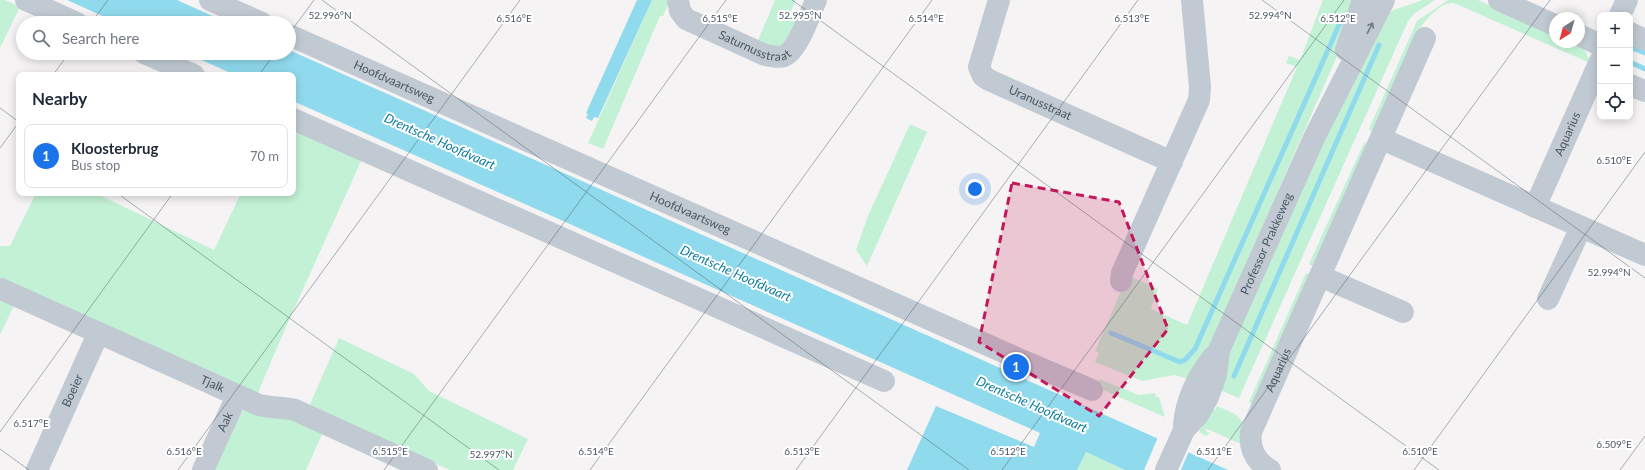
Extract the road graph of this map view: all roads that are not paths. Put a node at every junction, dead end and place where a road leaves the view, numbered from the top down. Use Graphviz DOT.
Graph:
graph roads {
  1 [pos="26,0"];
  2 [pos="210,0"];
  3 [pos="678,0"];
  4 [pos="816,0"];
  5 [pos="1000,0"];
  6 [pos="1192,0"];
  7 [pos="1363,0"];
  8 [pos="1384,0"];
  9 [pos="1499,0"];
  10 [pos="1627,0"];
  11 [pos="1621,12"];
  12 [pos="61,16"];
  13 [pos="246,16"];
  14 [pos="1549,22"];
  15 [pos="1633,34"];
  16 [pos="296,38"];
  17 [pos="1425,38"];
  18 [pos="1585,38"];
  19 [pos="1645,40"];
  20 [pos="1597,44"];
  21 [pos="160,60"];
  22 [pos="187,72"];
  23 [pos="1597,72"];
  24 [pos="1633,86"];
  25 [pos="1645,92"];
  26 [pos="296,120"];
  27 [pos="1314,138"];
  28 [pos="1382,139"];
  29 [pos="1172,162"];
  30 [pos="1535,206"];
  31 [pos="1581,227"];
  32 [pos="1645,255"];
  33 [pos="1320,276"];
  34 [pos="1121,281"];
  35 [pos="1,289"];
  36 [pos="1548,300"];
  37 [pos="1403,312"];
  38 [pos="98,334"];
  39 [pos="884,381"];
  40 [pos="1092,390"];
  41 [pos="237,396"];
  42 [pos="1266,467"];
  43 [pos="38,470"];
  44 [pos="203,470"];
  45 [pos="427,470"];
  46 [pos="1166,470"];
  1 -- 12 [label="street"];
  2 -- 13 [label="street"];
  3 -- 4 [label="street, Saturnusstraat"];
  5 -- 29 [label="street, Uranusstraat"];
  6 -- 29 [label="street"];
  7 -- 27 [label="street, Professor Prakkeweg"];
  27 -- 8 [label="street, Professor Prakkeweg, one-way"];
  9 -- 14 [label="street"];
  10 -- 11 [label="street"];
  15 -- 19 [label="street"];
  16 -- 40 [label="street, Hoofdvaartsweg"];
  17 -- 28 [label="street, Aquarius"];
  18 -- 20 [label="street"];
  21 -- 22 [label="street"];
  23 -- 30 [label="street, Aquarius"];
  24 -- 25 [label="street"];
  26 -- 39 [label="street"];
  27 -- 46 [label="street, Professor Prakkeweg"];
  28 -- 30 [label="street"];
  28 -- 33 [label="street, Aquarius"];
  29 -- 34 [label="street"];
  30 -- 31 [label="street"];
  31 -- 32 [label="street"];
  31 -- 36 [label="street"];
  33 -- 37 [label="street"];
  33 -- 42 [label="street, Aquarius"];
  35 -- 38 [label="street, Tjalk"];
  38 -- 41 [label="street, Tjalk"];
  38 -- 43 [label="street, Boeier"];
  41 -- 44 [label="street, Aak"];
  41 -- 45 [label="street, Tjalk"];
}
